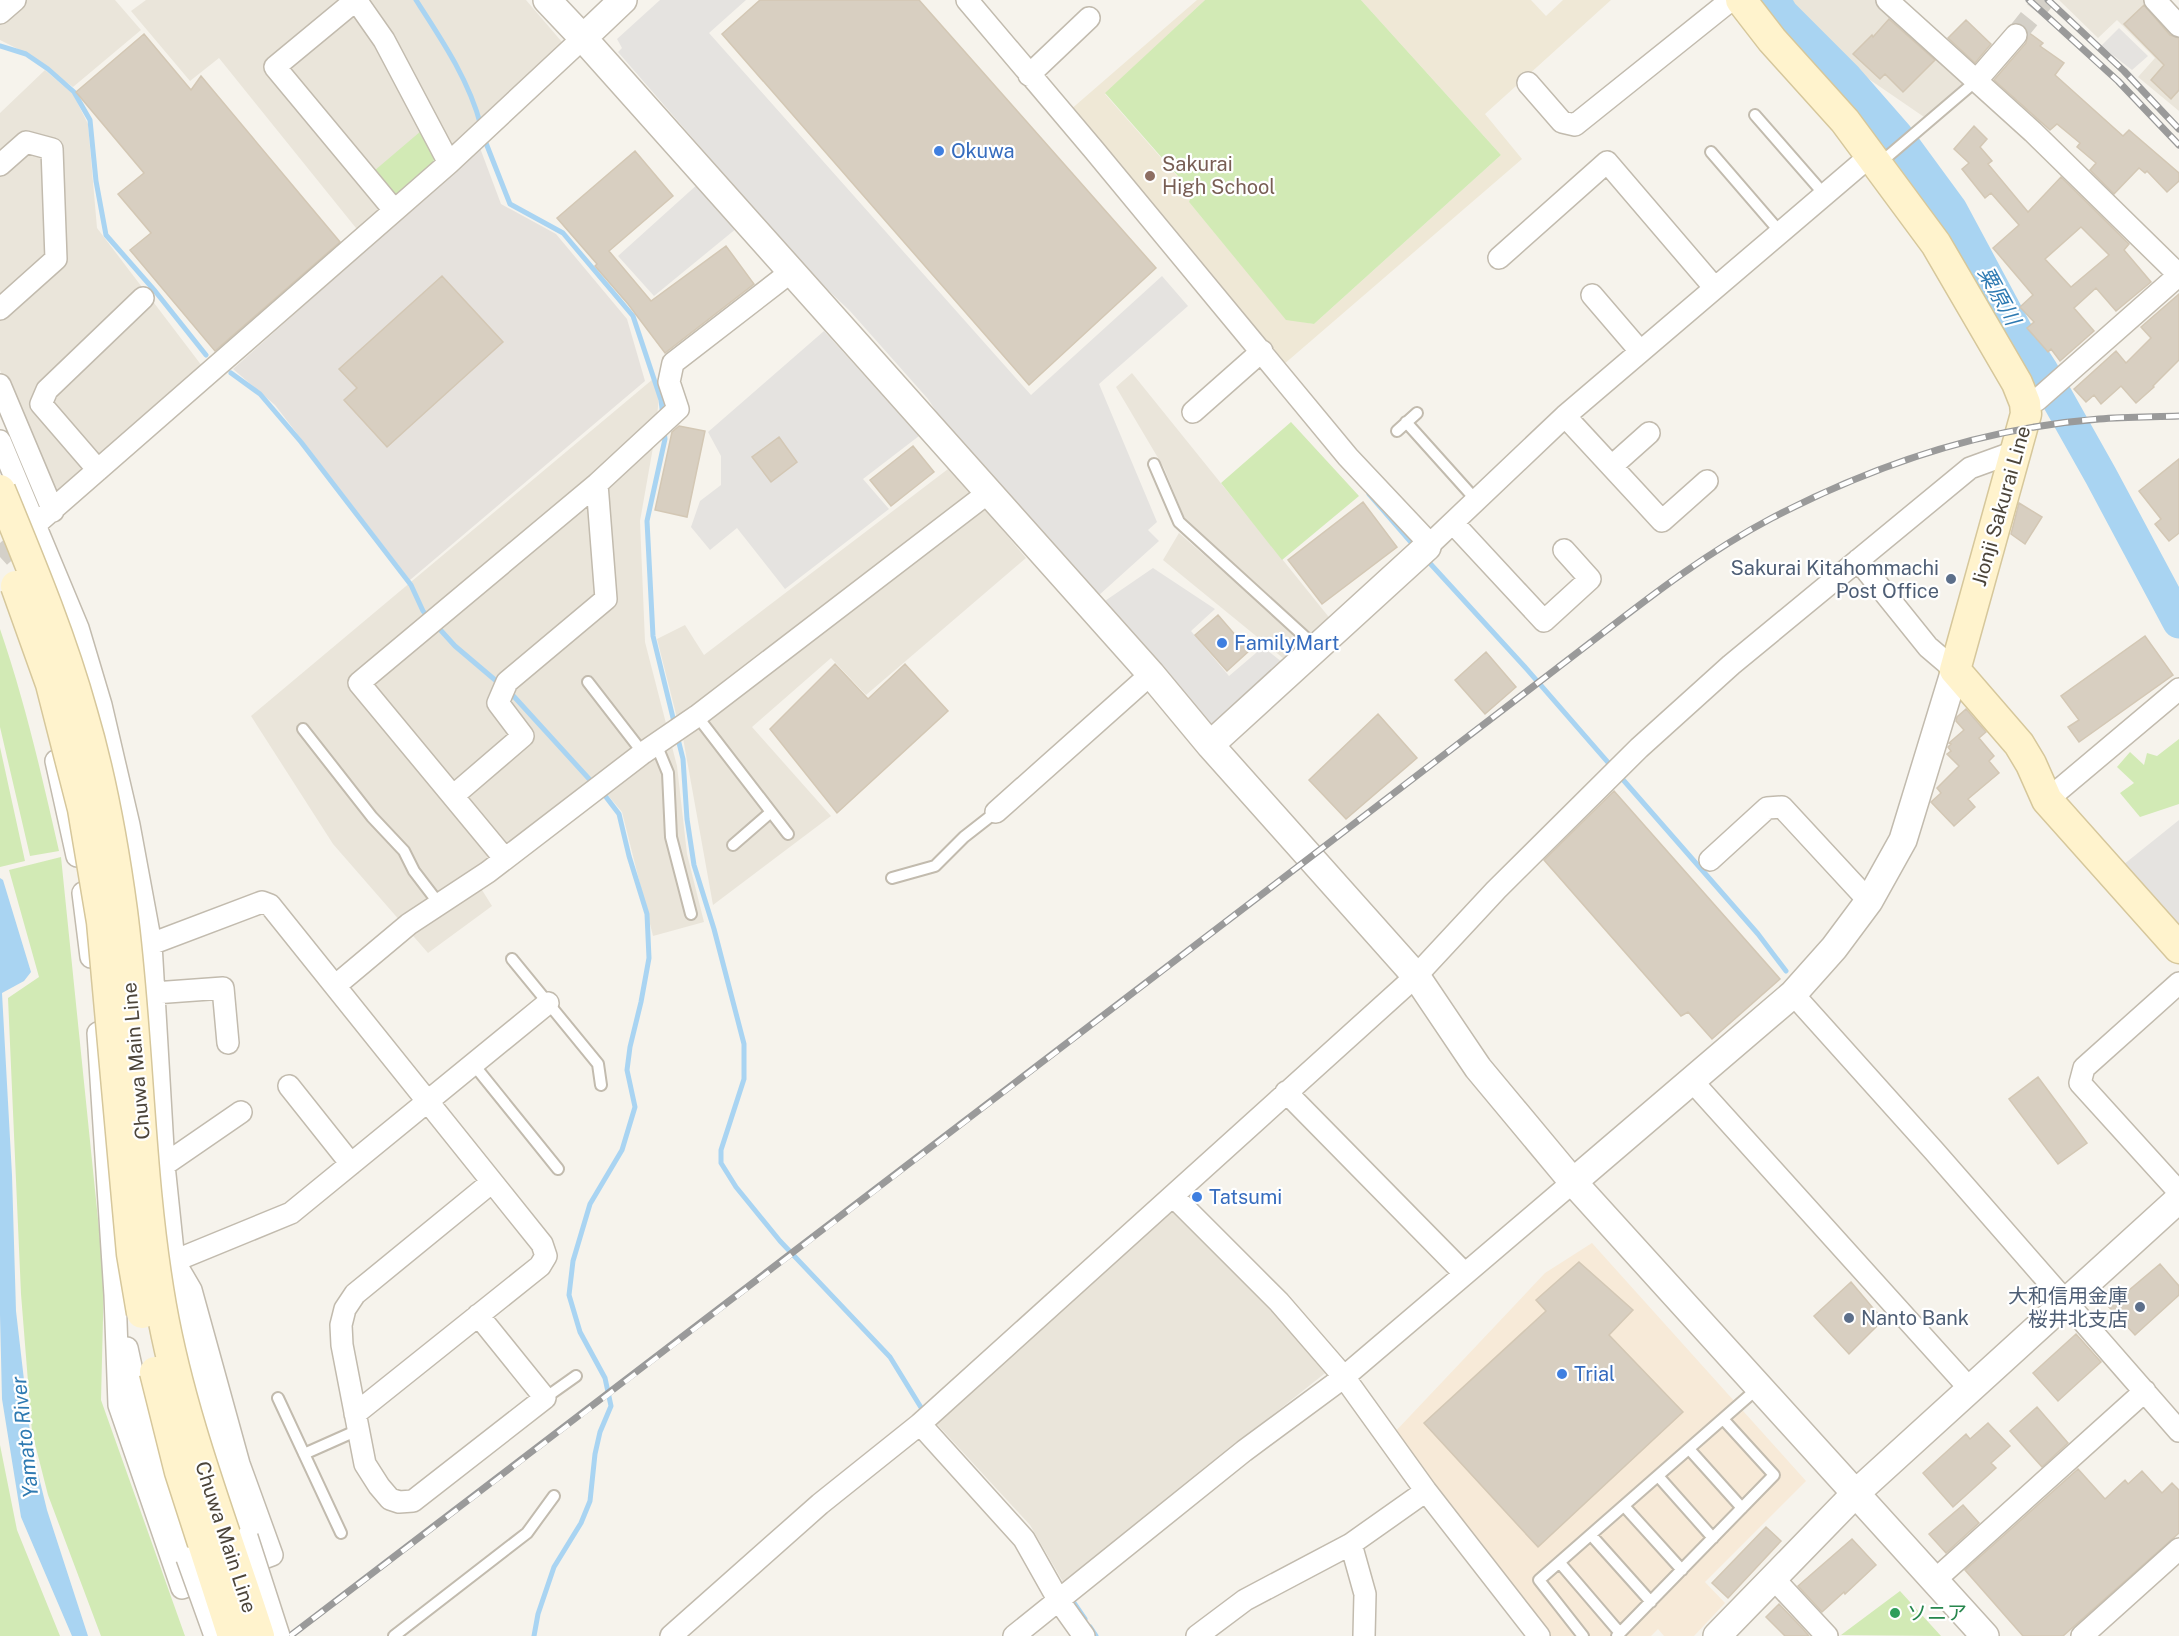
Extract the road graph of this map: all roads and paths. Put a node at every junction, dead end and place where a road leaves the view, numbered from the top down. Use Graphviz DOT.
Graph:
graph roads {
  1 [pos="15,0"];
  2 [pos="356,0"];
  3 [pos="547,0"];
  4 [pos="623,0"];
  5 [pos="967,0"];
  6 [pos="1731,0"];
  7 [pos="1741,0"];
  8 [pos="1887,0"];
  9 [pos="2155,0"];
  10 [pos="0,13"];
  11 [pos="1089,18"];
  12 [pos="2179,26"];
  13 [pos="2016,35"];
  14 [pos="583,38"];
  15 [pos="1029,75"];
  16 [pos="1976,81"];
  17 [pos="1528,83"];
  18 [pos="1755,115"];
  19 [pos="1710,152"];
  20 [pos="1880,158"];
  21 [pos="449,163"];
  22 [pos="0,165"];
  23 [pos="1824,194"];
  24 [pos="394,210"];
  25 [pos="1780,232"];
  26 [pos="1499,258"];
  27 [pos="792,271"];
  28 [pos="2179,275"];
  29 [pos="1714,287"];
  30 [pos="1592,295"];
  31 [pos="142,298"];
  32 [pos="0,309"];
  33 [pos="1640,351"];
  34 [pos="1256,357"];
  35 [pos="0,385"];
  36 [pos="2031,401"];
  37 [pos="1193,412"];
  38 [pos="1417,413"];
  39 [pos="1565,416"];
  40 [pos="1406,422"];
  41 [pos="1397,431"];
  42 [pos="1649,433"];
  43 [pos="0,441"];
  44 [pos="2014,453"];
  45 [pos="1154,464"];
  46 [pos="1612,466"];
  47 [pos="98,470"];
  48 [pos="1707,481"];
  49 [pos="597,484"];
  50 [pos="0,490"];
  51 [pos="989,492"];
  52 [pos="1476,500"];
  53 [pos="53,511"];
  54 [pos="1453,523"];
  55 [pos="36,524"];
  56 [pos="0,544"];
  57 [pos="1423,550"];
  58 [pos="1564,550"];
  59 [pos="1858,560"];
  60 [pos="0,586"];
  61 [pos="1316,647"];
  62 [pos="1956,670"];
  63 [pos="1151,674"];
  64 [pos="588,682"];
  65 [pos="2179,689"];
  66 [pos="697,716"];
  67 [pos="303,729"];
  68 [pos="662,740"];
  69 [pos="1210,745"];
  70 [pos="453,796"];
  71 [pos="2047,800"];
  72 [pos="771,812"];
  73 [pos="996,812"];
  74 [pos="788,834"];
  75 [pos="733,845"];
  76 [pos="505,859"];
  77 [pos="1710,860"];
  78 [pos="892,878"];
  79 [pos="1869,901"];
  80 [pos="441,905"];
  81 [pos="691,914"];
  82 [pos="151,944"];
  83 [pos="2179,948"];
  84 [pos="512,959"];
  85 [pos="1416,976"];
  86 [pos="2179,983"];
  87 [pos="335,986"];
  88 [pos="154,993"];
  89 [pos="1793,994"];
  90 [pos="548,1003"];
  91 [pos="228,1043"];
  92 [pos="474,1065"];
  93 [pos="1692,1081"];
  94 [pos="601,1085"];
  95 [pos="289,1086"];
  96 [pos="1286,1092"];
  97 [pos="428,1102"];
  98 [pos="241,1112"];
  99 [pos="351,1164"];
  100 [pos="164,1165"];
  101 [pos="558,1169"];
  102 [pos="492,1182"];
  103 [pos="1573,1182"];
  104 [pos="2179,1192"];
  105 [pos="1173,1196"];
  106 [pos="2179,1198"];
  107 [pos="174,1260"];
  108 [pos="1465,1274"];
  109 [pos="115,1295"];
  110 [pos="2066,1301"];
  111 [pos="478,1315"];
  112 [pos="576,1376"];
  113 [pos="1344,1377"];
  114 [pos="1759,1388"];
  115 [pos="1970,1389"];
  116 [pos="2145,1391"];
  117 [pos="278,1398"];
  118 [pos="545,1398"];
  119 [pos="1723,1419"];
  120 [pos="357,1422"];
  121 [pos="920,1425"];
  122 [pos="2179,1431"];
  123 [pos="1689,1449"];
  124 [pos="304,1454"];
  125 [pos="1658,1476"];
  126 [pos="1426,1491"];
  127 [pos="1856,1493"];
  128 [pos="554,1496"];
  129 [pos="1624,1506"];
  130 [pos="1742,1508"];
  131 [pos="341,1533"];
  132 [pos="1591,1535"];
  133 [pos="1713,1538"];
  134 [pos="1351,1544"];
  135 [pos="2179,1549"];
  136 [pos="1560,1563"];
  137 [pos="1682,1570"];
  138 [pos="1773,1578"];
  139 [pos="1935,1580"];
  140 [pos="1059,1601"];
  141 [pos="1650,1602"];
  142 [pos="1619,1634"];
  143 [pos="215,1636"];
  144 [pos="233,1636"];
  145 [pos="259,1636"];
  146 [pos="279,1636"];
  147 [pos="394,1636"];
  148 [pos="671,1636"];
  149 [pos="1014,1636"];
  150 [pos="1084,1636"];
  151 [pos="1197,1636"];
  152 [pos="1364,1636"];
  153 [pos="1539,1636"];
  154 [pos="1583,1636"];
  155 [pos="1717,1636"];
  156 [pos="1827,1636"];
  157 [pos="1985,1636"];
  158 [pos="2082,1636"];
  1 -- 10 [label="street"];
  2 -- 21 [label="street"];
  2 -- 24 [label="street"];
  3 -- 14 [label="street"];
  4 -- 14 [label="street"];
  5 -- 15 [label="street"];
  6 -- 17 [label="street"];
  7 -- 20 [label="main road, Jionji Sakurai Line"];
  8 -- 16 [label="street"];
  9 -- 12 [label="street"];
  11 -- 15 [label="street"];
  13 -- 16 [label="street"];
  14 -- 21 [label="street"];
  14 -- 27 [label="street"];
  15 -- 34 [label="street"];
  16 -- 20 [label="lane"];
  16 -- 28 [label="street"];
  18 -- 23 [label="lane"];
  19 -- 25 [label="lane"];
  20 -- 23 [label="street"];
  20 -- 36 [label="main road, Jionji Sakurai Line"];
  21 -- 24 [label="street"];
  22 -- 32 [label="street"];
  23 -- 25 [label="street"];
  24 -- 47 [label="street"];
  25 -- 29 [label="street"];
  26 -- 29 [label="street"];
  27 -- 49 [label="street"];
  27 -- 51 [label="street"];
  28 -- 36 [label="street"];
  29 -- 33 [label="street"];
  30 -- 33 [label="street"];
  31 -- 47 [label="street"];
  33 -- 39 [label="street"];
  34 -- 37 [label="street"];
  34 -- 57 [label="street"];
  35 -- 53 [label="street"];
  36 -- 44 [label="main road, Jionji Sakurai Line"];
  38 -- 40 [label="lane"];
  39 -- 46 [label="street"];
  39 -- 52 [label="street"];
  40 -- 41 [label="lane"];
  40 -- 52 [label="lane"];
  42 -- 46 [label="street"];
  43 -- 55 [label="street"];
  44 -- 59 [label="street"];
  44 -- 62 [label="main road, Jionji Sakurai Line"];
  45 -- 61 [label="lane"];
  46 -- 48 [label="street"];
  47 -- 53 [label="street"];
  49 -- 70 [label="street"];
  49 -- 70 [label="street"];
  50 -- 145 [label="main road, Chuwa Main Line, bridge"];
  51 -- 63 [label="street"];
  51 -- 66 [label="street"];
  52 -- 54 [label="street"];
  53 -- 55 [label="street"];
  54 -- 57 [label="street"];
  54 -- 58 [label="street"];
  55 -- 82 [label="street"];
  56 -- 144 [label="main road, Chuwa Main Line, bridge"];
  57 -- 61 [label="street"];
  59 -- 62 [label="street"];
  59 -- 85 [label="street"];
  60 -- 109 [label="street"];
  61 -- 69 [label="street"];
  62 -- 71 [label="main road"];
  62 -- 79 [label="street"];
  63 -- 69 [label="street"];
  63 -- 73 [label="street"];
  64 -- 68 [label="lane"];
  65 -- 71 [label="street"];
  66 -- 68 [label="street"];
  66 -- 72 [label="lane"];
  67 -- 80 [label="lane"];
  68 -- 76 [label="street"];
  68 -- 81 [label="lane"];
  69 -- 85 [label="street"];
  70 -- 76 [label="street"];
  71 -- 83 [label="main road"];
  72 -- 74 [label="lane"];
  72 -- 75 [label="lane"];
  73 -- 78 [label="lane"];
  76 -- 80 [label="street"];
  77 -- 79 [label="street"];
  79 -- 89 [label="street"];
  80 -- 87 [label="street"];
  82 -- 87 [label="street"];
  82 -- 88 [label="street"];
  84 -- 90 [label="lane"];
  85 -- 96 [label="street"];
  85 -- 103 [label="street"];
  86 -- 104 [label="street"];
  87 -- 97 [label="street"];
  88 -- 91 [label="street"];
  88 -- 100 [label="street"];
  89 -- 93 [label="street"];
  89 -- 110 [label="street"];
  90 -- 92 [label="street"];
  90 -- 94 [label="lane"];
  92 -- 97 [label="street"];
  92 -- 101 [label="lane"];
  93 -- 103 [label="street"];
  93 -- 115 [label="street"];
  95 -- 99 [label="street"];
  96 -- 105 [label="street"];
  96 -- 108 [label="street"];
  97 -- 99 [label="street"];
  97 -- 102 [label="street"];
  98 -- 100 [label="street"];
  99 -- 107 [label="street"];
  100 -- 107 [label="street"];
  102 -- 111 [label="street"];
  102 -- 120 [label="street"];
  103 -- 108 [label="street"];
  103 -- 114 [label="street"];
  105 -- 113 [label="street"];
  105 -- 121 [label="street"];
  106 -- 110 [label="street"];
  107 -- 109 [label="street"];
  107 -- 146 [label="street, bridge"];
  108 -- 113 [label="street"];
  109 -- 143 [label="street, bridge"];
  110 -- 115 [label="street"];
  110 -- 116 [label="street"];
  111 -- 118 [label="street"];
  111 -- 120 [label="street"];
  112 -- 118 [label="lane"];
  113 -- 126 [label="street"];
  113 -- 140 [label="street"];
  114 -- 119 [label="lane"];
  114 -- 127 [label="street"];
  115 -- 127 [label="street"];
  116 -- 122 [label="street"];
  116 -- 139 [label="street"];
  117 -- 124 [label="lane"];
  118 -- 120 [label="street"];
  119 -- 123 [label="lane"];
  119 -- 130 [label="lane"];
  120 -- 124 [label="lane"];
  121 -- 140 [label="street"];
  121 -- 148 [label="street"];
  123 -- 125 [label="lane"];
  123 -- 130 [label="lane"];
  124 -- 131 [label="lane"];
  125 -- 129 [label="lane"];
  125 -- 133 [label="lane"];
  126 -- 134 [label="street"];
  126 -- 153 [label="street"];
  127 -- 138 [label="street"];
  127 -- 139 [label="street"];
  128 -- 147 [label="lane"];
  129 -- 132 [label="lane"];
  129 -- 137 [label="lane"];
  130 -- 133 [label="lane"];
  132 -- 136 [label="lane"];
  132 -- 141 [label="lane"];
  133 -- 137 [label="lane"];
  134 -- 151 [label="street"];
  134 -- 152 [label="street"];
  135 -- 158 [label="street"];
  136 -- 142 [label="lane"];
  136 -- 154 [label="lane"];
  137 -- 141 [label="lane"];
  138 -- 155 [label="street"];
  138 -- 156 [label="street"];
  139 -- 157 [label="street"];
  140 -- 149 [label="street"];
  140 -- 150 [label="street"];
  141 -- 142 [label="lane"];
}
